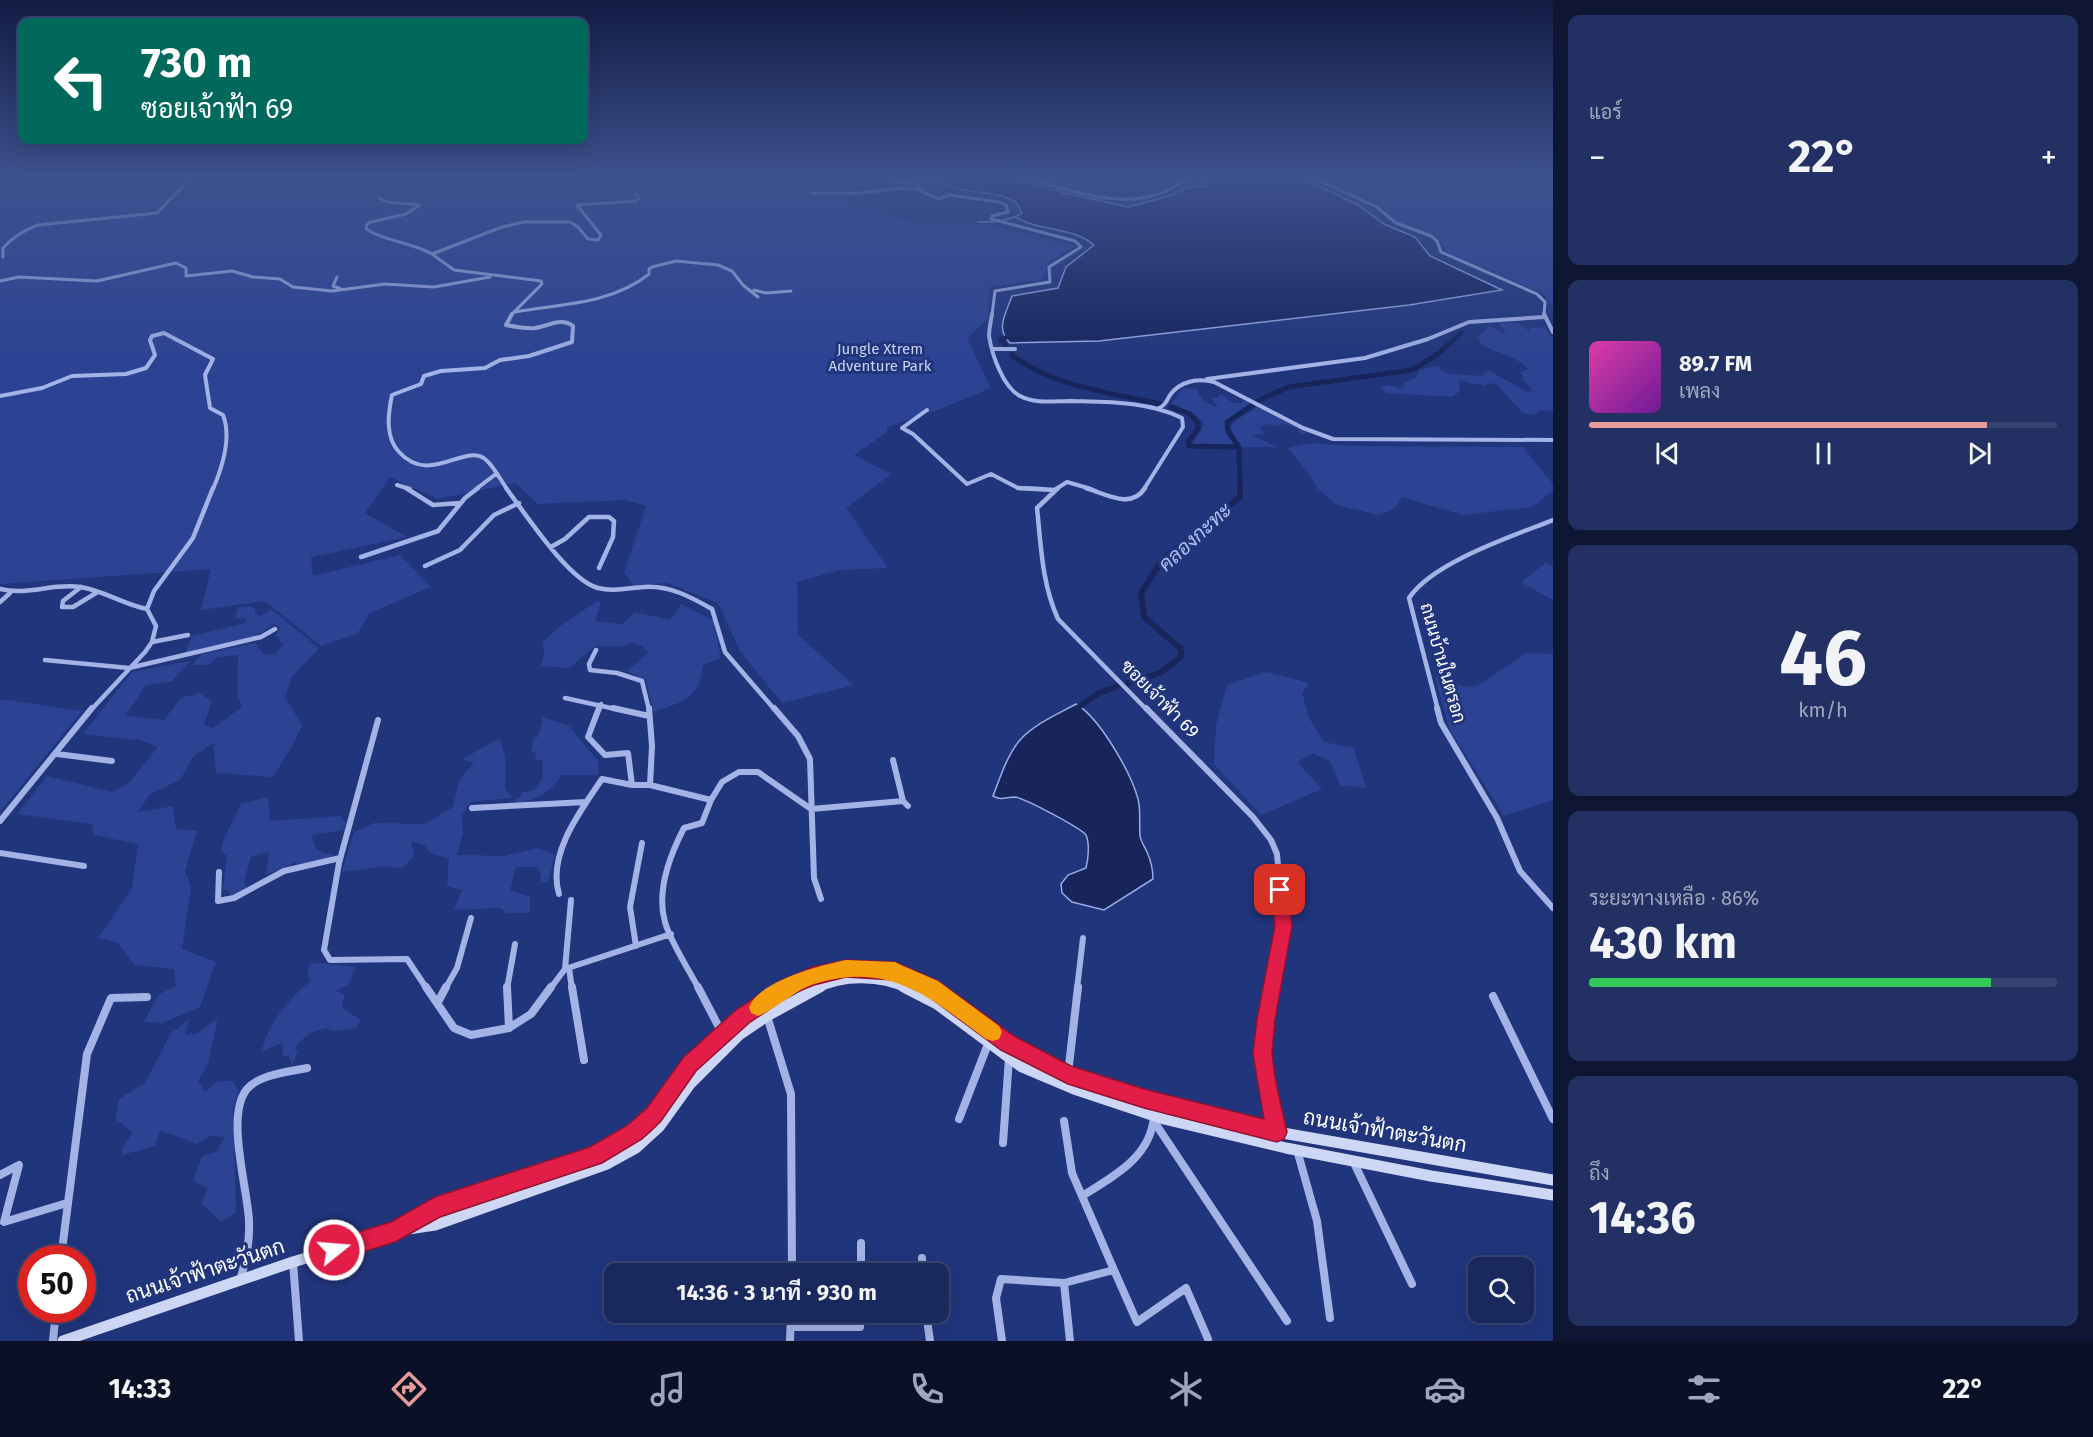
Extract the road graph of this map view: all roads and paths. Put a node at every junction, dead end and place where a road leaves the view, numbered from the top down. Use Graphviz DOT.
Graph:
graph roads {
  1 [pos="10,240"];
  2 [pos="394,240"];
  3 [pos="469,240"];
  4 [pos="1071,240"];
  5 [pos="1435,240"];
  6 [pos="432,254"];
  7 [pos="2,257"];
  8 [pos="0,263"];
  9 [pos="491,276"];
  10 [pos="337,277"];
  11 [pos="0,281"];
  12 [pos="750,288"];
  13 [pos="342,290"];
  14 [pos="791,291"];
  15 [pos="758,297"];
  16 [pos="514,312"];
  17 [pos="1545,317"];
  18 [pos="1553,332"];
  19 [pos="992,349"];
  20 [pos="1015,349"];
  21 [pos="1202,380"];
  22 [pos="0,396"];
  23 [pos="1158,408"];
  24 [pos="927,410"];
  25 [pos="1553,440"];
  26 [pos="496,474"];
  27 [pos="397,485"];
  28 [pos="1055,490"];
  29 [pos="460,503"];
  30 [pos="519,503"];
  31 [pos="1553,520"];
  32 [pos="551,547"];
  33 [pos="361,556"];
  34 [pos="425,566"];
  35 [pos="599,568"];
  36 [pos="81,587"];
  37 [pos="0,589"];
  38 [pos="96,592"];
  39 [pos="10,593"];
  40 [pos="0,602"];
  41 [pos="147,609"];
  42 [pos="275,628"];
  43 [pos="188,635"];
  44 [pos="152,642"];
  45 [pos="596,650"];
  46 [pos="45,660"];
  47 [pos="129,668"];
  48 [pos="565,698"];
  49 [pos="601,704"];
  50 [pos="649,716"];
  51 [pos="378,720"];
  52 [pos="57,754"];
  53 [pos="893,760"];
  54 [pos="112,761"];
  55 [pos="650,784"];
  56 [pos="632,785"];
  57 [pos="711,800"];
  58 [pos="586,802"];
  59 [pos="906,804"];
  60 [pos="472,808"];
  61 [pos="811,809"];
  62 [pos="0,821"];
  63 [pos="642,843"];
  64 [pos="0,853"];
  65 [pos="340,858"];
  66 [pos="84,866"];
  67 [pos="219,872"];
  68 [pos="559,894"];
  69 [pos="821,899"];
  70 [pos="571,900"];
  71 [pos="1553,908"];
  72 [pos="471,918"];
  73 [pos="671,934"];
  74 [pos="1083,938"];
  75 [pos="515,944"];
  76 [pos="636,946"];
  77 [pos="567,968"];
  78 [pos="1493,996"];
  79 [pos="147,997"];
  80 [pos="438,1002"];
  81 [pos="761,1005"];
  82 [pos="767,1016"];
  83 [pos="509,1028"];
  84 [pos="722,1034"];
  85 [pos="988,1044"];
  86 [pos="1009,1058"];
  87 [pos="584,1060"];
  88 [pos="307,1068"];
  89 [pos="1068,1074"];
  90 [pos="958,1119"];
  91 [pos="1154,1119"];
  92 [pos="1553,1119"];
  93 [pos="1064,1121"];
  94 [pos="1277,1132"];
  95 [pos="1003,1143"];
  96 [pos="1297,1150"];
  97 [pos="1353,1161"];
  98 [pos="0,1175"];
  99 [pos="536,1175"];
  100 [pos="1553,1180"];
  101 [pos="506,1184"];
  102 [pos="535,1190"];
  103 [pos="1553,1195"];
  104 [pos="1082,1196"];
  105 [pos="505,1201"];
  106 [pos="67,1203"];
  107 [pos="395,1231"];
  108 [pos="861,1243"];
  109 [pos="62,1245"];
  110 [pos="922,1258"];
  111 [pos="293,1262"];
  112 [pos="792,1263"];
  113 [pos="861,1263"];
  114 [pos="922,1263"];
  115 [pos="1114,1270"];
  116 [pos="239,1282"];
  117 [pos="1064,1283"];
  118 [pos="1412,1284"];
  119 [pos="1330,1318"];
  120 [pos="1287,1321"];
  121 [pos="55,1323"];
  122 [pos="791,1323"];
  123 [pos="860,1323"];
  124 [pos="928,1323"];
  125 [pos="791,1328"];
  126 [pos="1208,1339"];
  127 [pos="53,1341"];
  128 [pos="63,1341"];
  129 [pos="299,1341"];
  130 [pos="790,1341"];
  131 [pos="930,1341"];
  132 [pos="1002,1341"];
  133 [pos="1070,1341"];
  1 -- 7 [label="street"];
  2 -- 6 [label="street"];
  3 -- 6 [label="street"];
  4 -- 19 [label="street"];
  5 -- 17 [label="street"];
  6 -- 9 [label="street"];
  7 -- 8 [label="street"];
  9 -- 13 [label="street"];
  9 -- 16 [label="street"];
  10 -- 13 [label="street"];
  11 -- 13 [label="street"];
  12 -- 14 [label="street"];
  12 -- 15 [label="street"];
  12 -- 16 [label="street"];
  16 -- 26 [label="street"];
  17 -- 18 [label="street"];
  17 -- 21 [label="street"];
  19 -- 20 [label="street"];
  19 -- 23 [label="street"];
  21 -- 23 [label="street"];
  21 -- 25 [label="street"];
  22 -- 41 [label="street"];
  23 -- 28 [label="street"];
  24 -- 28 [label="street"];
  26 -- 29 [label="street"];
  26 -- 30 [label="street"];
  27 -- 29 [label="street"];
  28 -- 94 [label="street, ซอยเจ้าฟ้า 69"];
  29 -- 33 [label="street"];
  30 -- 32 [label="street"];
  30 -- 34 [label="street"];
  31 -- 71 [label="street, ถนนบ้านในตรอก"];
  32 -- 35 [label="street"];
  32 -- 61 [label="street"];
  36 -- 38 [label="street"];
  36 -- 38 [label="street"];
  36 -- 39 [label="street"];
  37 -- 39 [label="street"];
  38 -- 41 [label="street"];
  39 -- 40 [label="street"];
  41 -- 44 [label="street"];
  42 -- 47 [label="street"];
  43 -- 44 [label="street"];
  44 -- 47 [label="street"];
  45 -- 50 [label="street"];
  46 -- 47 [label="street"];
  47 -- 52 [label="street"];
  48 -- 49 [label="street"];
  49 -- 50 [label="street"];
  49 -- 56 [label="street"];
  50 -- 55 [label="street"];
  51 -- 65 [label="street"];
  52 -- 54 [label="street"];
  52 -- 62 [label="street"];
  53 -- 59 [label="street"];
  55 -- 56 [label="street"];
  55 -- 57 [label="street"];
  56 -- 58 [label="street"];
  57 -- 61 [label="street"];
  57 -- 73 [label="street"];
  58 -- 60 [label="street"];
  58 -- 68 [label="street"];
  59 -- 61 [label="street"];
  61 -- 69 [label="street"];
  63 -- 76 [label="street"];
  64 -- 66 [label="street"];
  65 -- 67 [label="street"];
  65 -- 80 [label="street"];
  70 -- 77 [label="street"];
  72 -- 80 [label="street"];
  73 -- 76 [label="street"];
  73 -- 84 [label="street"];
  74 -- 89 [label="street"];
  75 -- 83 [label="street"];
  76 -- 77 [label="street"];
  77 -- 83 [label="street"];
  77 -- 87 [label="street"];
  78 -- 92 [label="street"];
  79 -- 106 [label="street"];
  80 -- 83 [label="street"];
  81 -- 82 [label="street"];
  81 -- 84 [label="main road, ถนนเจ้าฟ้าตะวันตก"];
  81 -- 89 [label="main road, ถนนเจ้าฟ้าตะวันตก"];
  82 -- 85 [label="main road, ถนนเจ้าฟ้าตะวันตก"];
  82 -- 102 [label="main road, ถนนเจ้าฟ้าตะวันตก"];
  82 -- 112 [label="street"];
  84 -- 99 [label="main road, ถนนเจ้าฟ้าตะวันตก"];
  85 -- 86 [label="main road, ถนนเจ้าฟ้าตะวันตก"];
  85 -- 90 [label="street"];
  86 -- 91 [label="main road, ถนนเจ้าฟ้าตะวันตก"];
  86 -- 95 [label="street"];
  88 -- 116 [label="street"];
  89 -- 94 [label="main road, ถนนเจ้าฟ้าตะวันตก"];
  91 -- 96 [label="main road, ถนนเจ้าฟ้าตะวันตก"];
  91 -- 104 [label="street"];
  91 -- 120 [label="street"];
  93 -- 104 [label="street"];
  94 -- 100 [label="main road, ถนนเจ้าฟ้าตะวันตก"];
  96 -- 97 [label="main road, ถนนเจ้าฟ้าตะวันตก"];
  96 -- 119 [label="street"];
  97 -- 103 [label="main road, ถนนเจ้าฟ้าตะวันตก"];
  97 -- 118 [label="street"];
  98 -- 106 [label="street"];
  99 -- 101 [label="main road, ถนนเจ้าฟ้าตะวันตก"];
  99 -- 102 [label="main road"];
  101 -- 105 [label="main road"];
  101 -- 107 [label="main road, ถนนเจ้าฟ้าตะวันตก"];
  102 -- 105 [label="main road, ถนนเจ้าฟ้าตะวันตก"];
  104 -- 115 [label="street"];
  105 -- 107 [label="main road, ถนนเจ้าฟ้าตะวันตก"];
  106 -- 109 [label="street"];
  107 -- 111 [label="main road, ถนนเจ้าฟ้าตะวันตก"];
  108 -- 113 [label="street"];
  110 -- 114 [label="street"];
  111 -- 116 [label="main road, ถนนเจ้าฟ้าตะวันตก"];
  111 -- 129 [label="street"];
  115 -- 117 [label="street"];
  115 -- 126 [label="street"];
  116 -- 128 [label="main road, ถนนเจ้าฟ้าตะวันตก"];
  117 -- 132 [label="street"];
  117 -- 133 [label="street"];
  121 -- 127 [label="street"];
  122 -- 125 [label="street"];
  123 -- 125 [label="street"];
  124 -- 131 [label="street"];
  125 -- 130 [label="street"];
}
